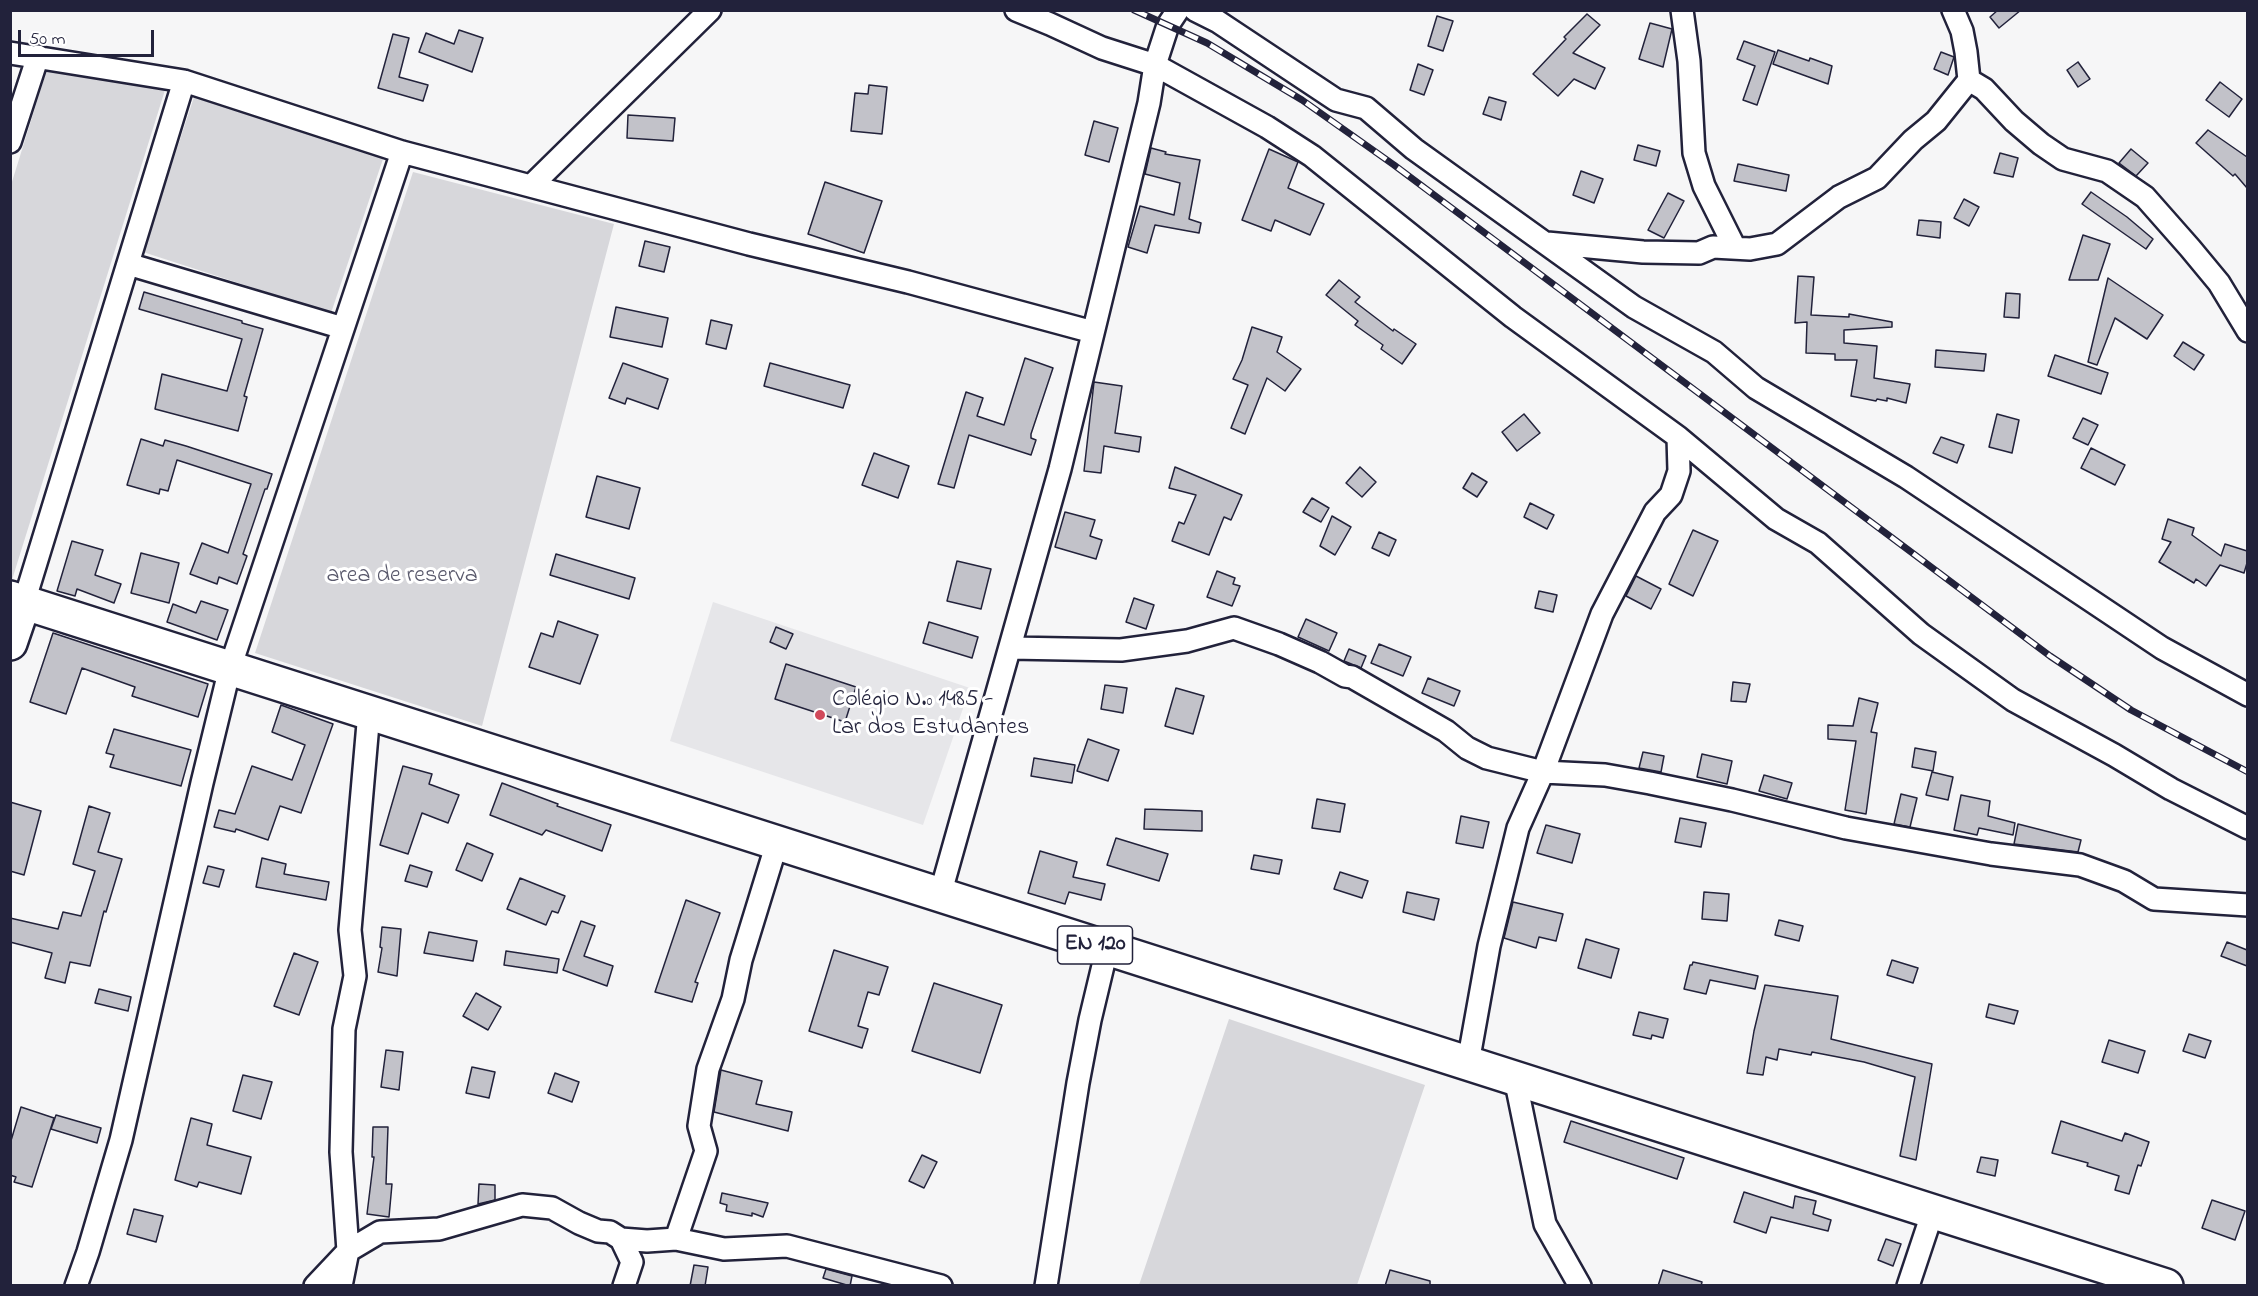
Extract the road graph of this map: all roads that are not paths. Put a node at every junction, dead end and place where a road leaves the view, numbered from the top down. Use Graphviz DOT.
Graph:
graph roads {
  1 [pos="710,10"];
  2 [pos="1016,10"];
  3 [pos="1178,10"];
  4 [pos="1195,10"];
  5 [pos="1682,10"];
  6 [pos="1953,10"];
  7 [pos="10,53"];
  8 [pos="38,56"];
  9 [pos="1155,65"];
  10 [pos="1969,80"];
  11 [pos="184,81"];
  12 [pos="10,142"];
  13 [pos="402,152"];
  14 [pos="531,186"];
  15 [pos="1546,243"];
  16 [pos="1735,248"];
  17 [pos="128,264"];
  18 [pos="343,328"];
  19 [pos="2247,331"];
  20 [pos="1093,332"];
  21 [pos="1678,437"];
  22 [pos="17,600"];
  23 [pos="10,643"];
  24 [pos="1010,648"];
  25 [pos="230,668"];
  26 [pos="2247,696"];
  27 [pos="369,712"];
  28 [pos="1543,772"];
  29 [pos="2247,828"];
  30 [pos="777,843"];
  31 [pos="940,895"];
  32 [pos="2247,905"];
  33 [pos="1107,949"];
  34 [pos="1468,1063"];
  35 [pos="1515,1078"];
  36 [pos="1933,1211"];
  37 [pos="621,1239"];
  38 [pos="676,1239"];
  39 [pos="348,1251"];
  40 [pos="76,1286"];
  41 [pos="315,1286"];
  42 [pos="341,1286"];
  43 [pos="624,1286"];
  44 [pos="941,1286"];
  45 [pos="1046,1286"];
  46 [pos="1580,1286"];
  47 [pos="1908,1286"];
  48 [pos="2166,1286"];
  1 -- 14 [label="street"];
  2 -- 9 [label="street"];
  3 -- 9 [label="street"];
  4 -- 15 [label="street"];
  5 -- 16 [label="street"];
  6 -- 10 [label="street"];
  7 -- 8 [label="street"];
  8 -- 11 [label="street"];
  8 -- 12 [label="street"];
  9 -- 20 [label="street"];
  9 -- 21 [label="street"];
  10 -- 16 [label="street"];
  10 -- 19 [label="street"];
  11 -- 13 [label="street"];
  11 -- 17 [label="street"];
  13 -- 14 [label="street"];
  13 -- 18 [label="street"];
  14 -- 20 [label="street"];
  15 -- 16 [label="street"];
  15 -- 26 [label="street"];
  17 -- 18 [label="street"];
  17 -- 22 [label="street"];
  18 -- 25 [label="street"];
  20 -- 24 [label="street"];
  21 -- 28 [label="street"];
  21 -- 29 [label="street"];
  22 -- 23 [label="main road"];
  22 -- 25 [label="main road, EN 120"];
  24 -- 28 [label="street"];
  24 -- 31 [label="street"];
  25 -- 27 [label="main road, EN 120"];
  25 -- 40 [label="street"];
  27 -- 30 [label="main road, EN 120"];
  27 -- 39 [label="street"];
  28 -- 32 [label="street"];
  28 -- 34 [label="street"];
  30 -- 31 [label="main road, EN 120"];
  30 -- 38 [label="street"];
  31 -- 33 [label="main road, EN 120"];
  33 -- 34 [label="main road, EN 120"];
  33 -- 45 [label="street"];
  34 -- 35 [label="main road, EN 120"];
  35 -- 36 [label="main road, EN 120"];
  35 -- 46 [label="street"];
  36 -- 47 [label="street"];
  36 -- 48 [label="main road, EN 120"];
  37 -- 38 [label="street"];
  37 -- 39 [label="street"];
  37 -- 43 [label="street"];
  38 -- 44 [label="street"];
  39 -- 41 [label="street"];
  39 -- 42 [label="street"];
}
